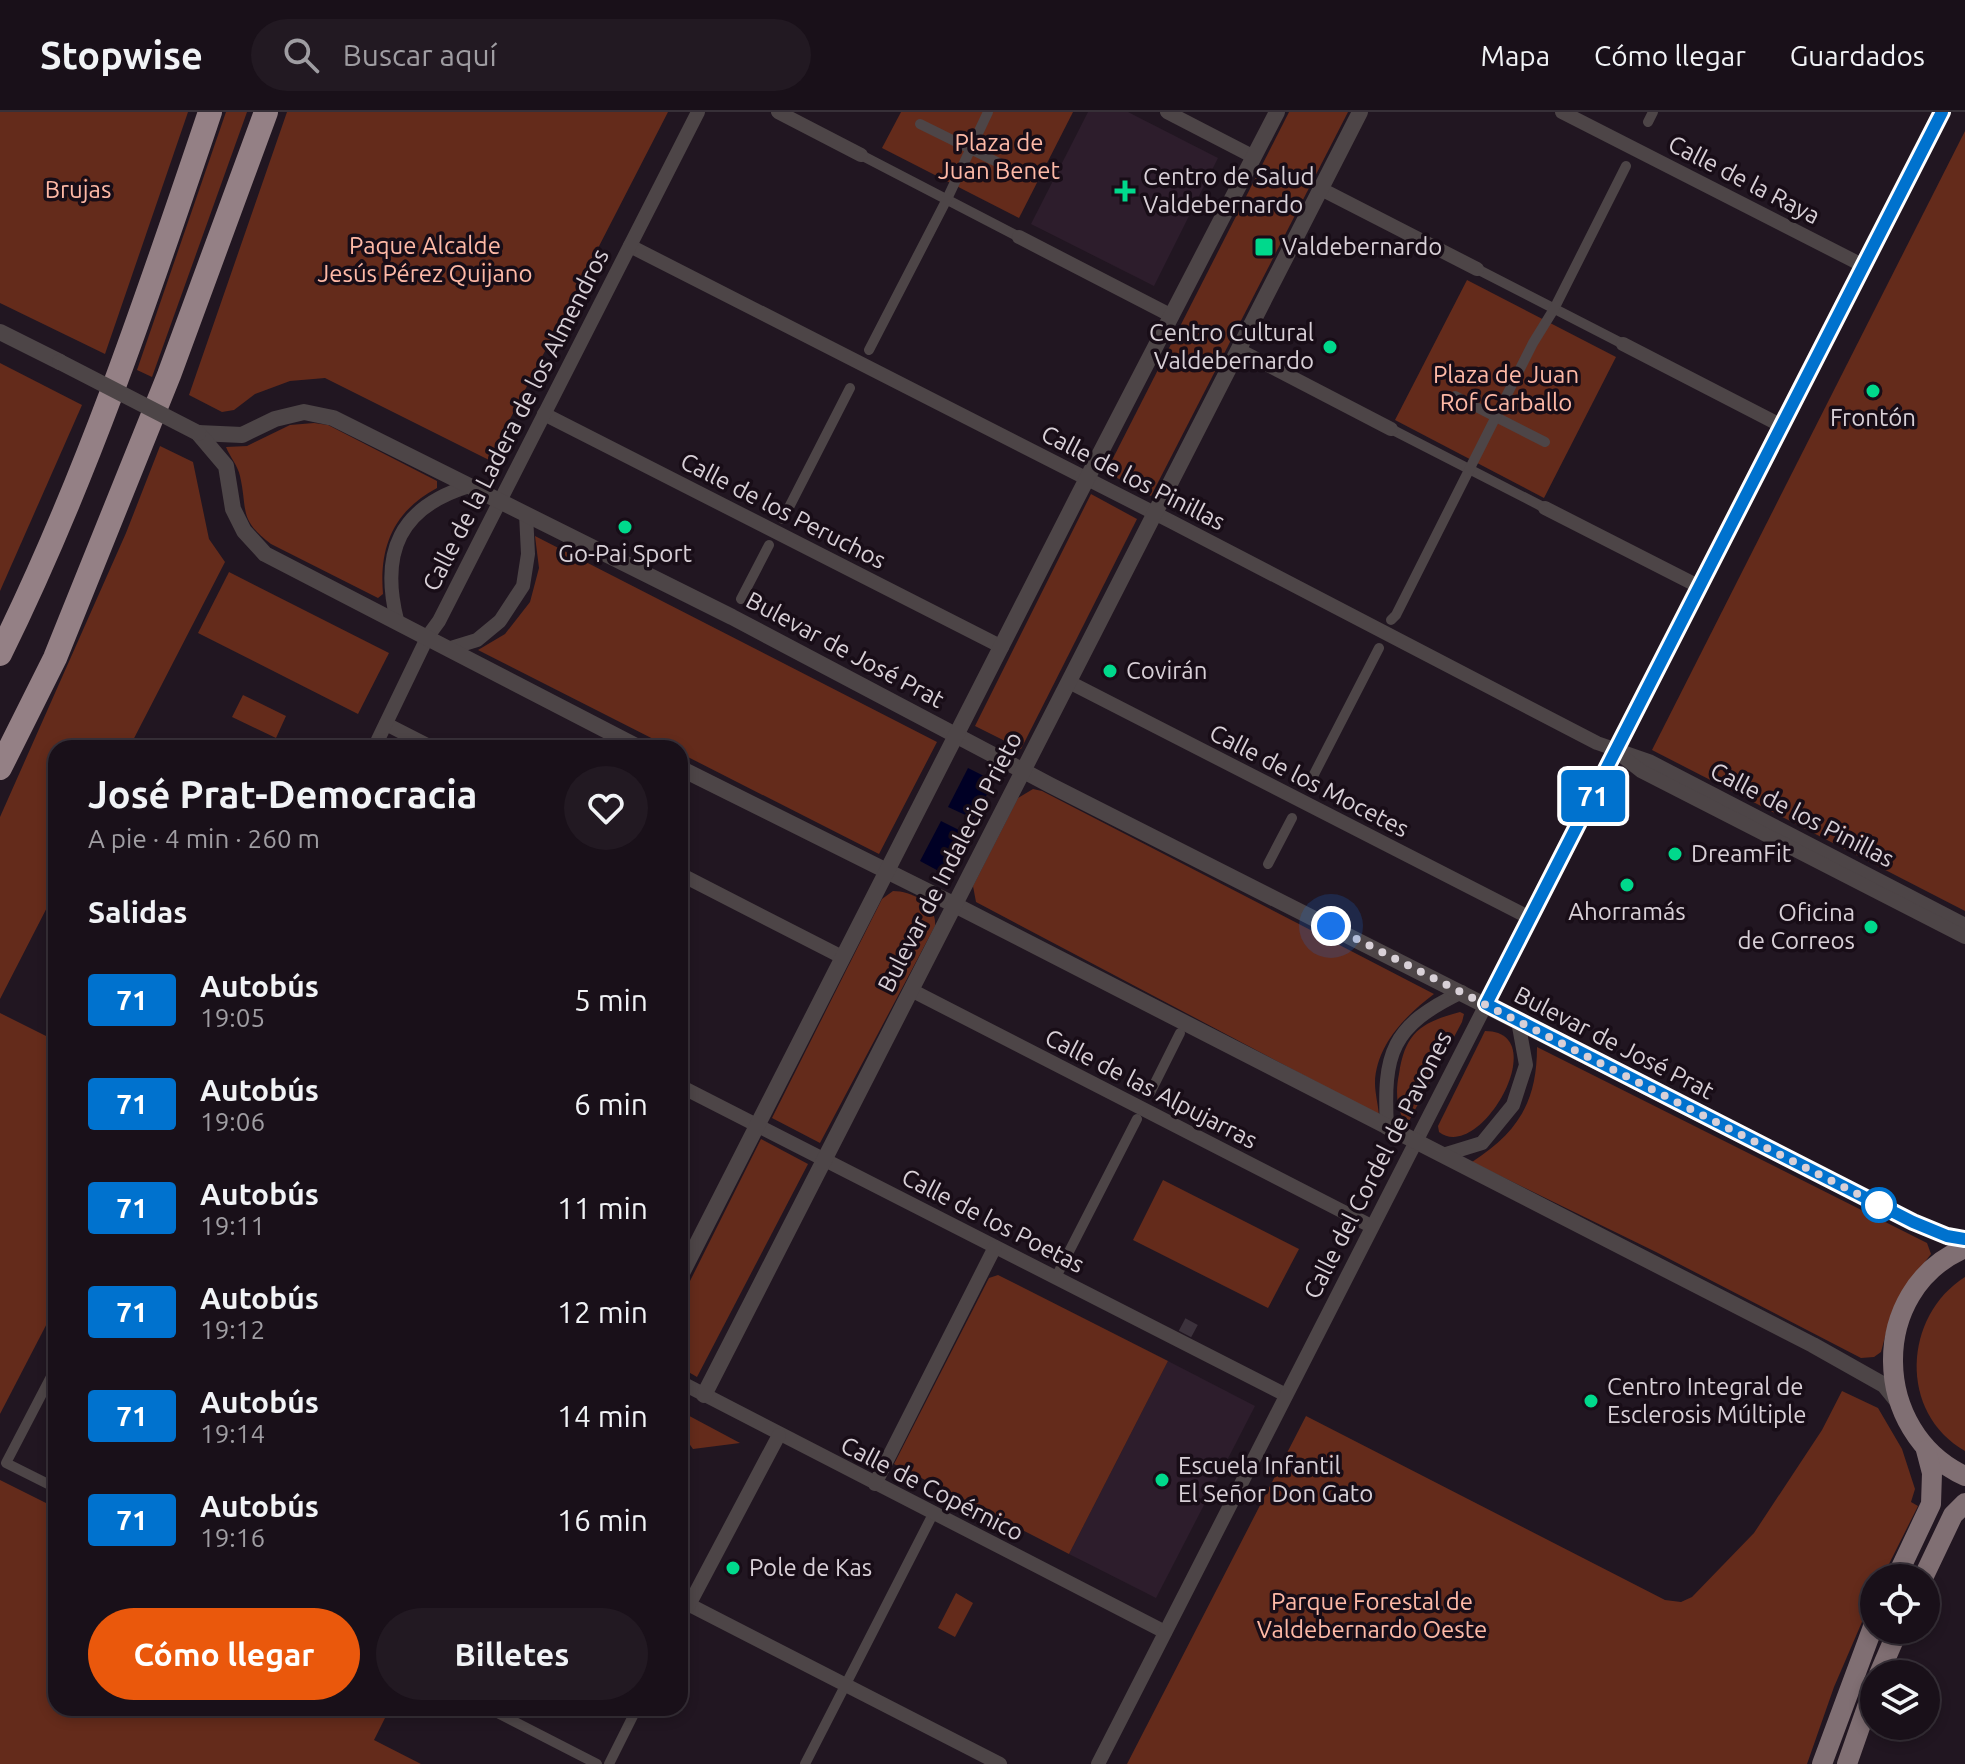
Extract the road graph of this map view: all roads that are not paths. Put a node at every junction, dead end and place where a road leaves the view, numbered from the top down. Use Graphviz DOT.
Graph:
graph roads {
  1 [pos="210,112"];
  2 [pos="266,112"];
  3 [pos="698,112"];
  4 [pos="778,112"];
  5 [pos="988,112"];
  6 [pos="1167,112"];
  7 [pos="1277,112"];
  8 [pos="1360,112"];
  9 [pos="1562,112"];
  10 [pos="1942,112"];
  11 [pos="920,124"];
  12 [pos="972,148"];
  13 [pos="861,155"];
  14 [pos="1254,157"];
  15 [pos="1005,166"];
  16 [pos="1626,166"];
  17 [pos="1321,189"];
  18 [pos="947,199"];
  19 [pos="1019,237"];
  20 [pos="630,246"];
  21 [pos="1864,266"];
  22 [pos="1477,269"];
  23 [pos="1554,309"];
  24 [pos="1172,316"];
  25 [pos="0,332"];
  26 [pos="1623,344"];
  27 [pos="869,350"];
  28 [pos="1239,350"];
  29 [pos="850,388"];
  30 [pos="1455,396"];
  31 [pos="544,414"];
  32 [pos="1496,416"];
  33 [pos="1782,426"];
  34 [pos="1391,429"];
  35 [pos="198,433"];
  36 [pos="1545,442"];
  37 [pos="1471,470"];
  38 [pos="1088,480"];
  39 [pos="469,486"];
  40 [pos="500,501"];
  41 [pos="1545,508"];
  42 [pos="526,514"];
  43 [pos="1155,514"];
  44 [pos="783,519"];
  45 [pos="769,545"];
  46 [pos="1700,587"];
  47 [pos="741,599"];
  48 [pos="397,620"];
  49 [pos="1391,620"];
  50 [pos="428,636"];
  51 [pos="1002,647"];
  52 [pos="2,648"];
  53 [pos="451,648"];
  54 [pos="1379,648"];
  55 [pos="1069,682"];
  56 [pos="386,724"];
  57 [pos="956,735"];
  58 [pos="378,740"];
  59 [pos="417,740"];
  60 [pos="625,740"];
  61 [pos="1616,751"];
  62 [pos="0,768"];
  63 [pos="1023,770"];
  64 [pos="688,772"];
  65 [pos="1308,786"];
  66 [pos="1292,818"];
  67 [pos="1268,864"];
  68 [pos="886,871"];
  69 [pos="688,878"];
  70 [pos="955,905"];
  71 [pos="1530,918"];
  72 [pos="1965,925"];
  73 [pos="1965,937"];
  74 [pos="842,957"];
  75 [pos="911,990"];
  76 [pos="1462,992"];
  77 [pos="1486,1004"];
  78 [pos="1518,1021"];
  79 [pos="1180,1033"];
  80 [pos="688,1090"];
  81 [pos="1150,1093"];
  82 [pos="1137,1119"];
  83 [pos="756,1124"];
  84 [pos="1387,1128"];
  85 [pos="1415,1141"];
  86 [pos="1443,1155"];
  87 [pos="824,1159"];
  88 [pos="1371,1226"];
  89 [pos="1965,1239"];
  90 [pos="995,1247"];
  91 [pos="1965,1248"];
  92 [pos="688,1261"];
  93 [pos="1056,1277"];
  94 [pos="48,1382"];
  95 [pos="688,1386"];
  96 [pos="704,1395"];
  97 [pos="1286,1395"];
  98 [pos="1897,1401"];
  99 [pos="779,1435"];
  100 [pos="1926,1450"];
  101 [pos="1965,1476"];
  102 [pos="48,1484"];
  103 [pos="875,1484"];
  104 [pos="1965,1503"];
  105 [pos="933,1514"];
  106 [pos="1903,1564"];
  107 [pos="1930,1564"];
  108 [pos="688,1595"];
  109 [pos="688,1604"];
  110 [pos="1165,1632"];
  111 [pos="1867,1644"];
  112 [pos="846,1685"];
  113 [pos="504,1716"];
  114 [pos="633,1716"];
  115 [pos="1860,1727"];
  116 [pos="597,1764"];
  117 [pos="609,1764"];
  118 [pos="805,1764"];
  119 [pos="1000,1764"];
  120 [pos="1098,1764"];
  121 [pos="1822,1764"];
  122 [pos="1847,1764"];
  1 -- 52 [label="highway"];
  2 -- 62 [label="highway"];
  3 -- 20 [label="street, Calle de la Ladera de los Almendros"];
  4 -- 13 [label="street"];
  5 -- 12 [label="street"];
  6 -- 14 [label="street"];
  7 -- 14 [label="street"];
  8 -- 17 [label="street, Bulevar de Indalecio Prieto"];
  9 -- 21 [label="street, Calle de la Raya"];
  10 -- 21 [label="street, Calle del Cordel de Pavones"];
  11 -- 12 [label="street"];
  12 -- 15 [label="street"];
  12 -- 18 [label="street"];
  13 -- 18 [label="street"];
  14 -- 24 [label="street"];
  16 -- 23 [label="street"];
  17 -- 22 [label="street"];
  17 -- 28 [label="street, Bulevar de Indalecio Prieto"];
  18 -- 19 [label="street"];
  18 -- 27 [label="street"];
  19 -- 24 [label="street"];
  20 -- 31 [label="street, Calle de la Ladera de los Almendros"];
  20 -- 38 [label="street, Calle de los Pinillas"];
  21 -- 33 [label="street, Calle del Cordel de Pavones"];
  22 -- 23 [label="street"];
  23 -- 26 [label="street"];
  23 -- 32 [label="street"];
  24 -- 38 [label="street"];
  25 -- 35 [label="street, bridge"];
  26 -- 33 [label="street"];
  28 -- 34 [label="street"];
  28 -- 43 [label="street, Bulevar de Indalecio Prieto"];
  29 -- 44 [label="street"];
  30 -- 32 [label="street"];
  31 -- 40 [label="street, Calle de la Ladera de los Almendros"];
  31 -- 51 [label="street, Calle de los Peruchos"];
  32 -- 36 [label="street"];
  32 -- 37 [label="street"];
  33 -- 46 [label="street, Calle del Cordel de Pavones"];
  34 -- 37 [label="street"];
  35 -- 39 [label="street, Bulevar de José Prat"];
  35 -- 48 [label="street"];
  37 -- 41 [label="street"];
  37 -- 49 [label="street"];
  38 -- 43 [label="street, Calle de los Pinillas"];
  38 -- 51 [label="street"];
  39 -- 40 [label="street, Bulevar de José Prat"];
  39 -- 48 [label="street, Calle de la Ladera de los Almendros"];
  40 -- 42 [label="street, Bulevar de José Prat"];
  40 -- 50 [label="street, Calle de la Ladera de los Almendros"];
  41 -- 46 [label="street"];
  42 -- 53 [label="street"];
  42 -- 57 [label="street, Bulevar de José Prat"];
  43 -- 55 [label="street, Bulevar de Indalecio Prieto"];
  43 -- 61 [label="street, Calle de los Pinillas"];
  45 -- 47 [label="street"];
  46 -- 61 [label="street, Calle del Cordel de Pavones"];
  48 -- 50 [label="street"];
  50 -- 53 [label="street"];
  50 -- 56 [label="street, Calle de la Ladera de los Almendros"];
  51 -- 57 [label="street"];
  53 -- 60 [label="street"];
  54 -- 65 [label="street"];
  55 -- 63 [label="street, Bulevar de Indalecio Prieto"];
  55 -- 71 [label="street, Calle de los Mocetes"];
  56 -- 58 [label="street, Calle de la Ladera de los Almendros"];
  56 -- 59 [label="street"];
  57 -- 63 [label="street, Bulevar de José Prat"];
  57 -- 68 [label="street"];
  61 -- 71 [label="street, Calle del Cordel de Pavones"];
  61 -- 72 [label="street, Calle de los Pinillas"];
  61 -- 73 [label="street, Calle de los Pinillas"];
  63 -- 70 [label="street, Bulevar de Indalecio Prieto"];
  63 -- 76 [label="street, Bulevar de José Prat"];
  64 -- 68 [label="street"];
  66 -- 67 [label="street"];
  68 -- 70 [label="street"];
  68 -- 74 [label="street"];
  69 -- 74 [label="street"];
  70 -- 75 [label="street, Bulevar de Indalecio Prieto"];
  70 -- 84 [label="street"];
  71 -- 77 [label="street, Calle del Cordel de Pavones"];
  74 -- 83 [label="street"];
  75 -- 87 [label="street, Bulevar de Indalecio Prieto"];
  75 -- 88 [label="street, Calle de las Alpujarras"];
  76 -- 77 [label="street, Bulevar de José Prat"];
  76 -- 84 [label="street"];
  77 -- 78 [label="street, Bulevar de José Prat"];
  77 -- 85 [label="street, Calle del Cordel de Pavones"];
  78 -- 86 [label="street"];
  78 -- 89 [label="street, Bulevar de José Prat"];
  79 -- 81 [label="street"];
  80 -- 83 [label="street, Calle de los Poetas"];
  82 -- 93 [label="street"];
  83 -- 87 [label="street, Calle de los Poetas"];
  83 -- 92 [label="street"];
  84 -- 85 [label="street"];
  85 -- 86 [label="street"];
  85 -- 88 [label="street, Calle del Cordel de Pavones"];
  86 -- 98 [label="street"];
  87 -- 90 [label="street, Calle de los Poetas"];
  87 -- 96 [label="street, Bulevar de Indalecio Prieto"];
  88 -- 97 [label="street, Calle del Cordel de Pavones"];
  90 -- 93 [label="street, Calle de los Poetas"];
  90 -- 103 [label="street"];
  91 -- 98 [label="main road"];
  93 -- 97 [label="street, Calle de los Poetas"];
  94 -- 102 [label="street"];
  95 -- 96 [label="street, Calle de Copérnico"];
  96 -- 99 [label="street, Calle de Copérnico"];
  97 -- 110 [label="street, Calle del Cordel de Pavones"];
  98 -- 100 [label="main road"];
  99 -- 103 [label="street, Calle de Copérnico"];
  99 -- 108 [label="street"];
  100 -- 101 [label="main road"];
  100 -- 106 [label="main road"];
  103 -- 105 [label="street, Calle de Copérnico"];
  104 -- 107 [label="main road"];
  105 -- 110 [label="street, Calle de Copérnico"];
  105 -- 112 [label="street"];
  109 -- 112 [label="street"];
  110 -- 120 [label="street, Calle del Cordel de Pavones"];
  111 -- 121 [label="main road"];
  112 -- 118 [label="street"];
  112 -- 119 [label="street"];
  113 -- 116 [label="street"];
  114 -- 117 [label="street"];
  115 -- 122 [label="main road"];
}
